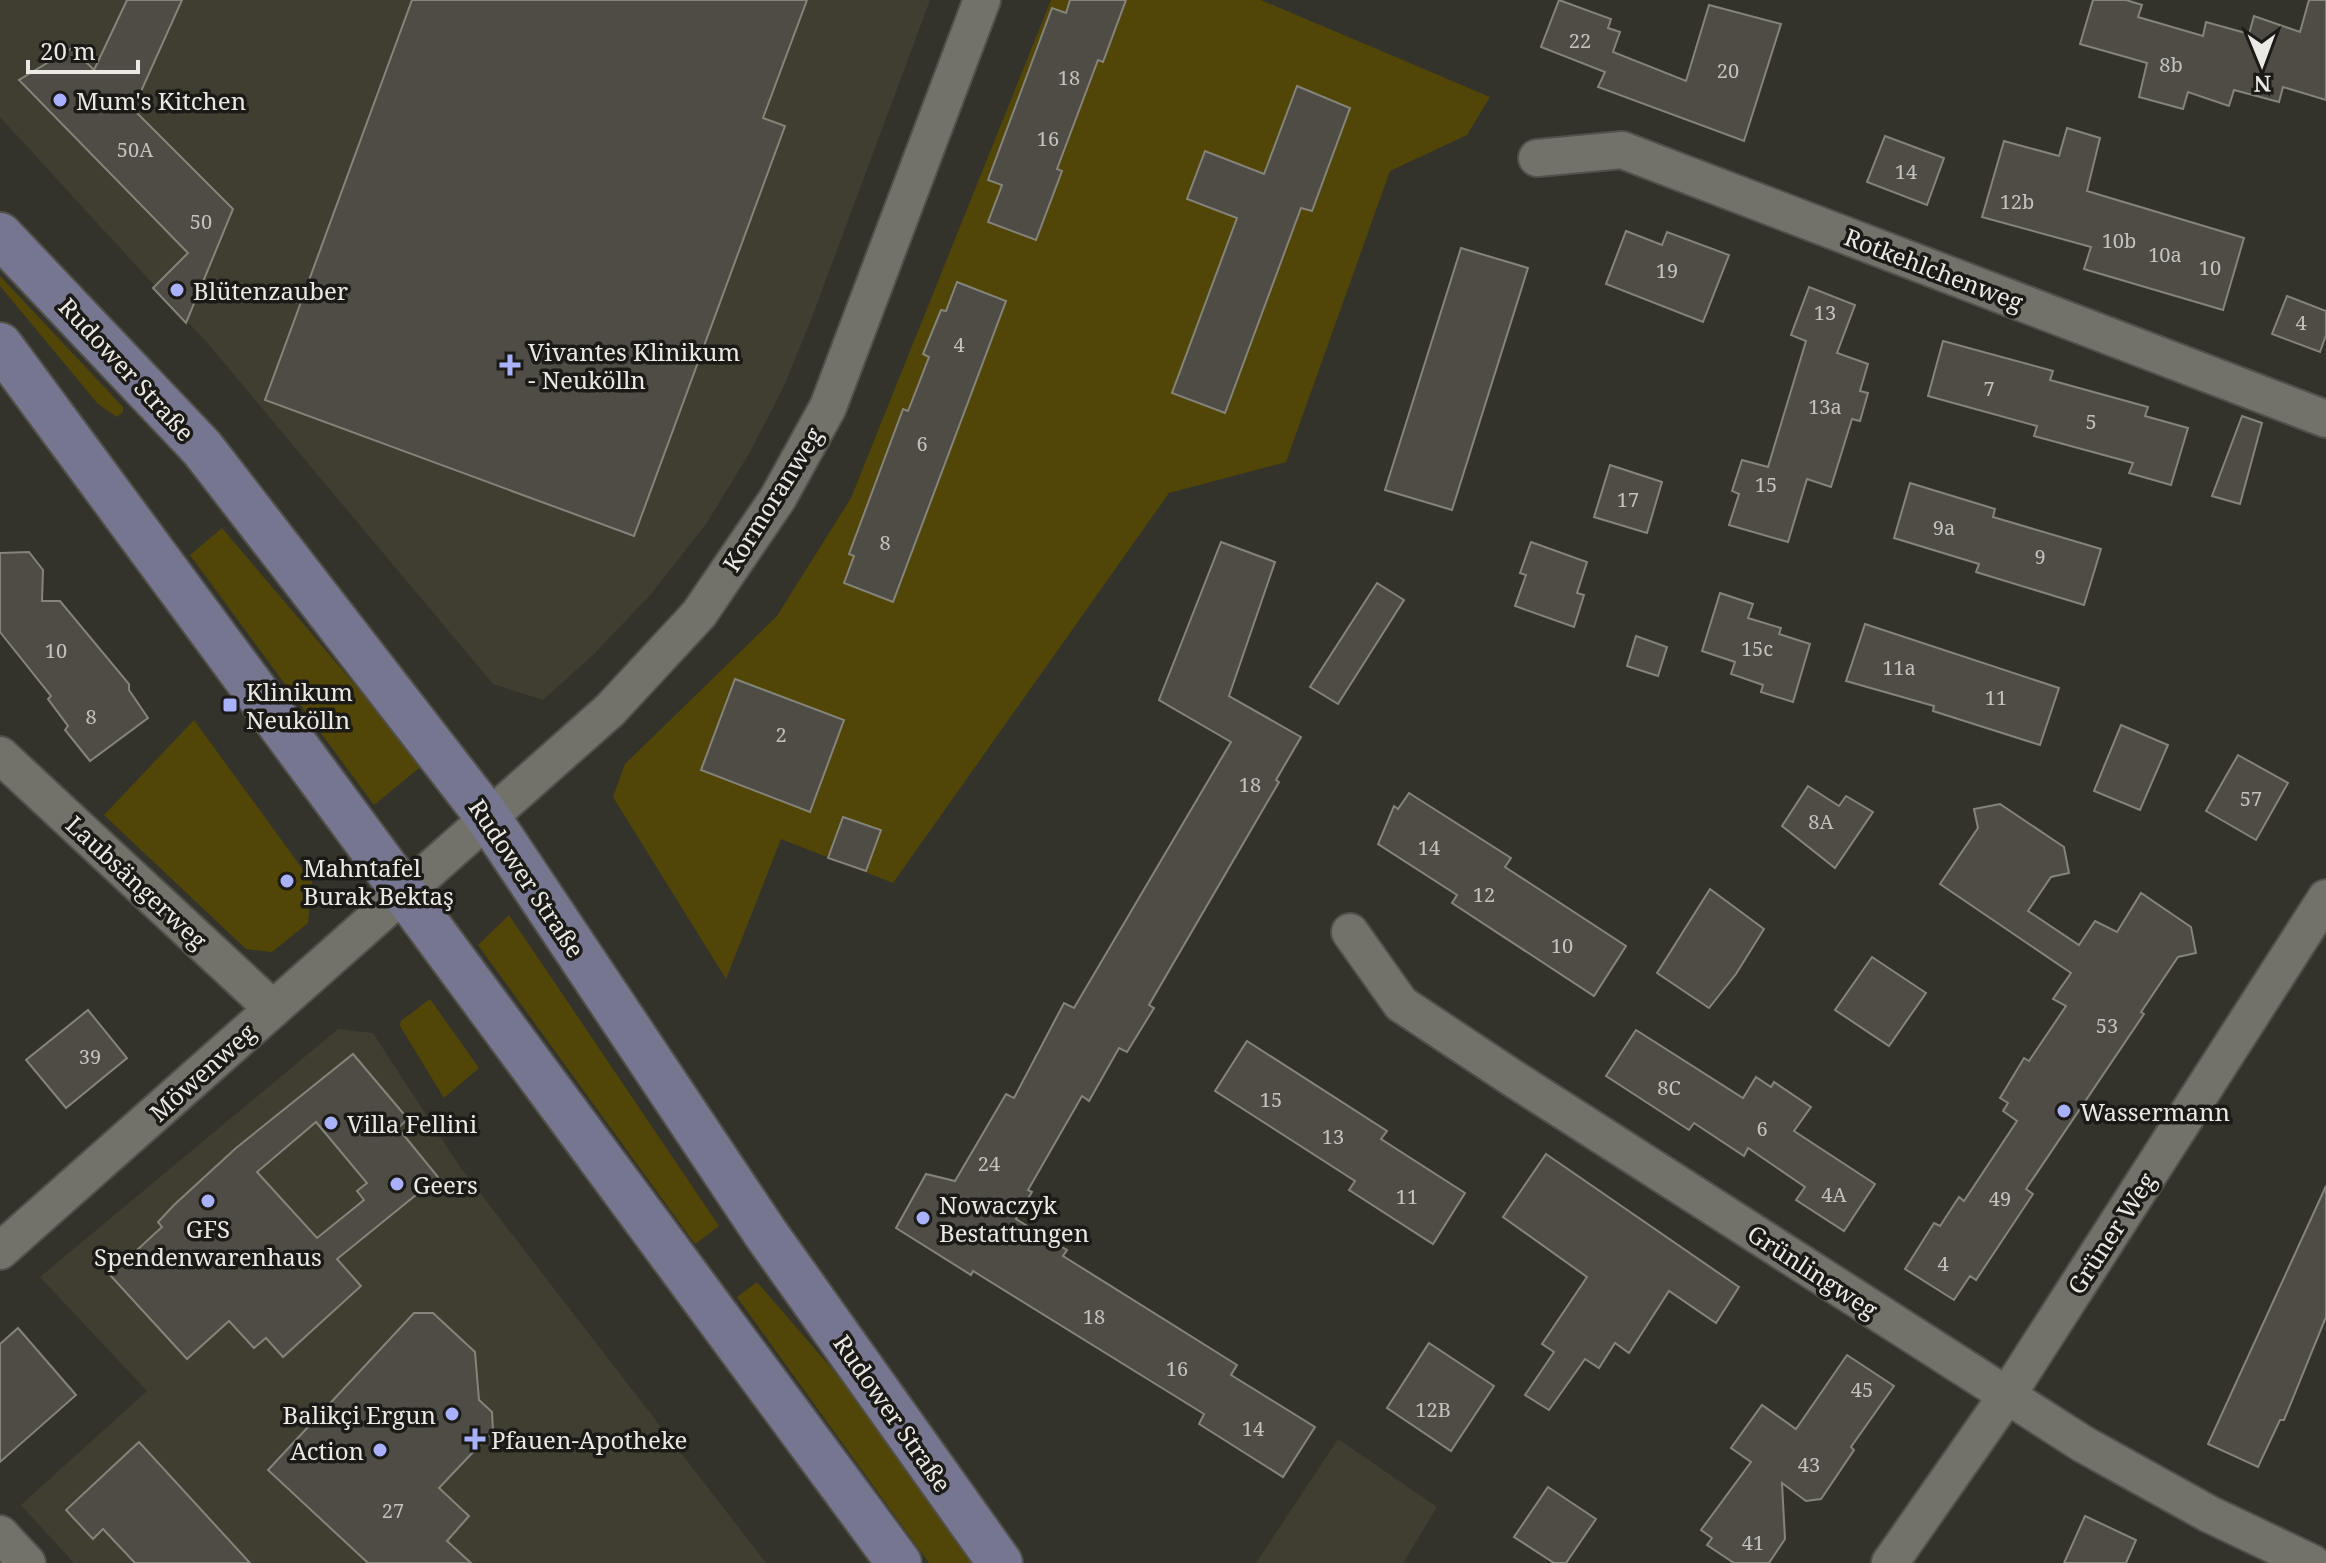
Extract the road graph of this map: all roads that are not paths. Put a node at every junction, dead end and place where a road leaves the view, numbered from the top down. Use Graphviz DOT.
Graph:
graph roads {
  1 [pos="982,0"];
  2 [pos="1537,158"];
  3 [pos="0,235"];
  4 [pos="0,345"];
  5 [pos="2326,419"];
  6 [pos="0,755"];
  7 [pos="487,816"];
  8 [pos="403,891"];
  9 [pos="2326,898"];
  10 [pos="1350,932"];
  11 [pos="273,1009"];
  12 [pos="0,1251"];
  13 [pos="2008,1394"];
  14 [pos="0,1534"];
  15 [pos="27,1563"];
  16 [pos="899,1563"];
  17 [pos="1000,1563"];
  18 [pos="1890,1563"];
  19 [pos="2312,1563"];
  1 -- 7 [label="street, Kormoranweg"];
  2 -- 5 [label="street, Rotkehlchenweg"];
  3 -- 7 [label="main road, Rudower Straße"];
  4 -- 8 [label="main road"];
  6 -- 11 [label="street, Laubsängerweg"];
  7 -- 8 [label="street, Kormoranweg"];
  7 -- 17 [label="main road, Rudower Straße"];
  8 -- 11 [label="street, Möwenweg"];
  8 -- 16 [label="main road"];
  9 -- 13 [label="street, Grüner Weg"];
  10 -- 13 [label="street, Grünlingweg"];
  11 -- 12 [label="street, Möwenweg"];
  13 -- 18 [label="street, Grüner Weg"];
  13 -- 19 [label="street, Grünlingweg"];
  14 -- 15 [label="street"];
}
